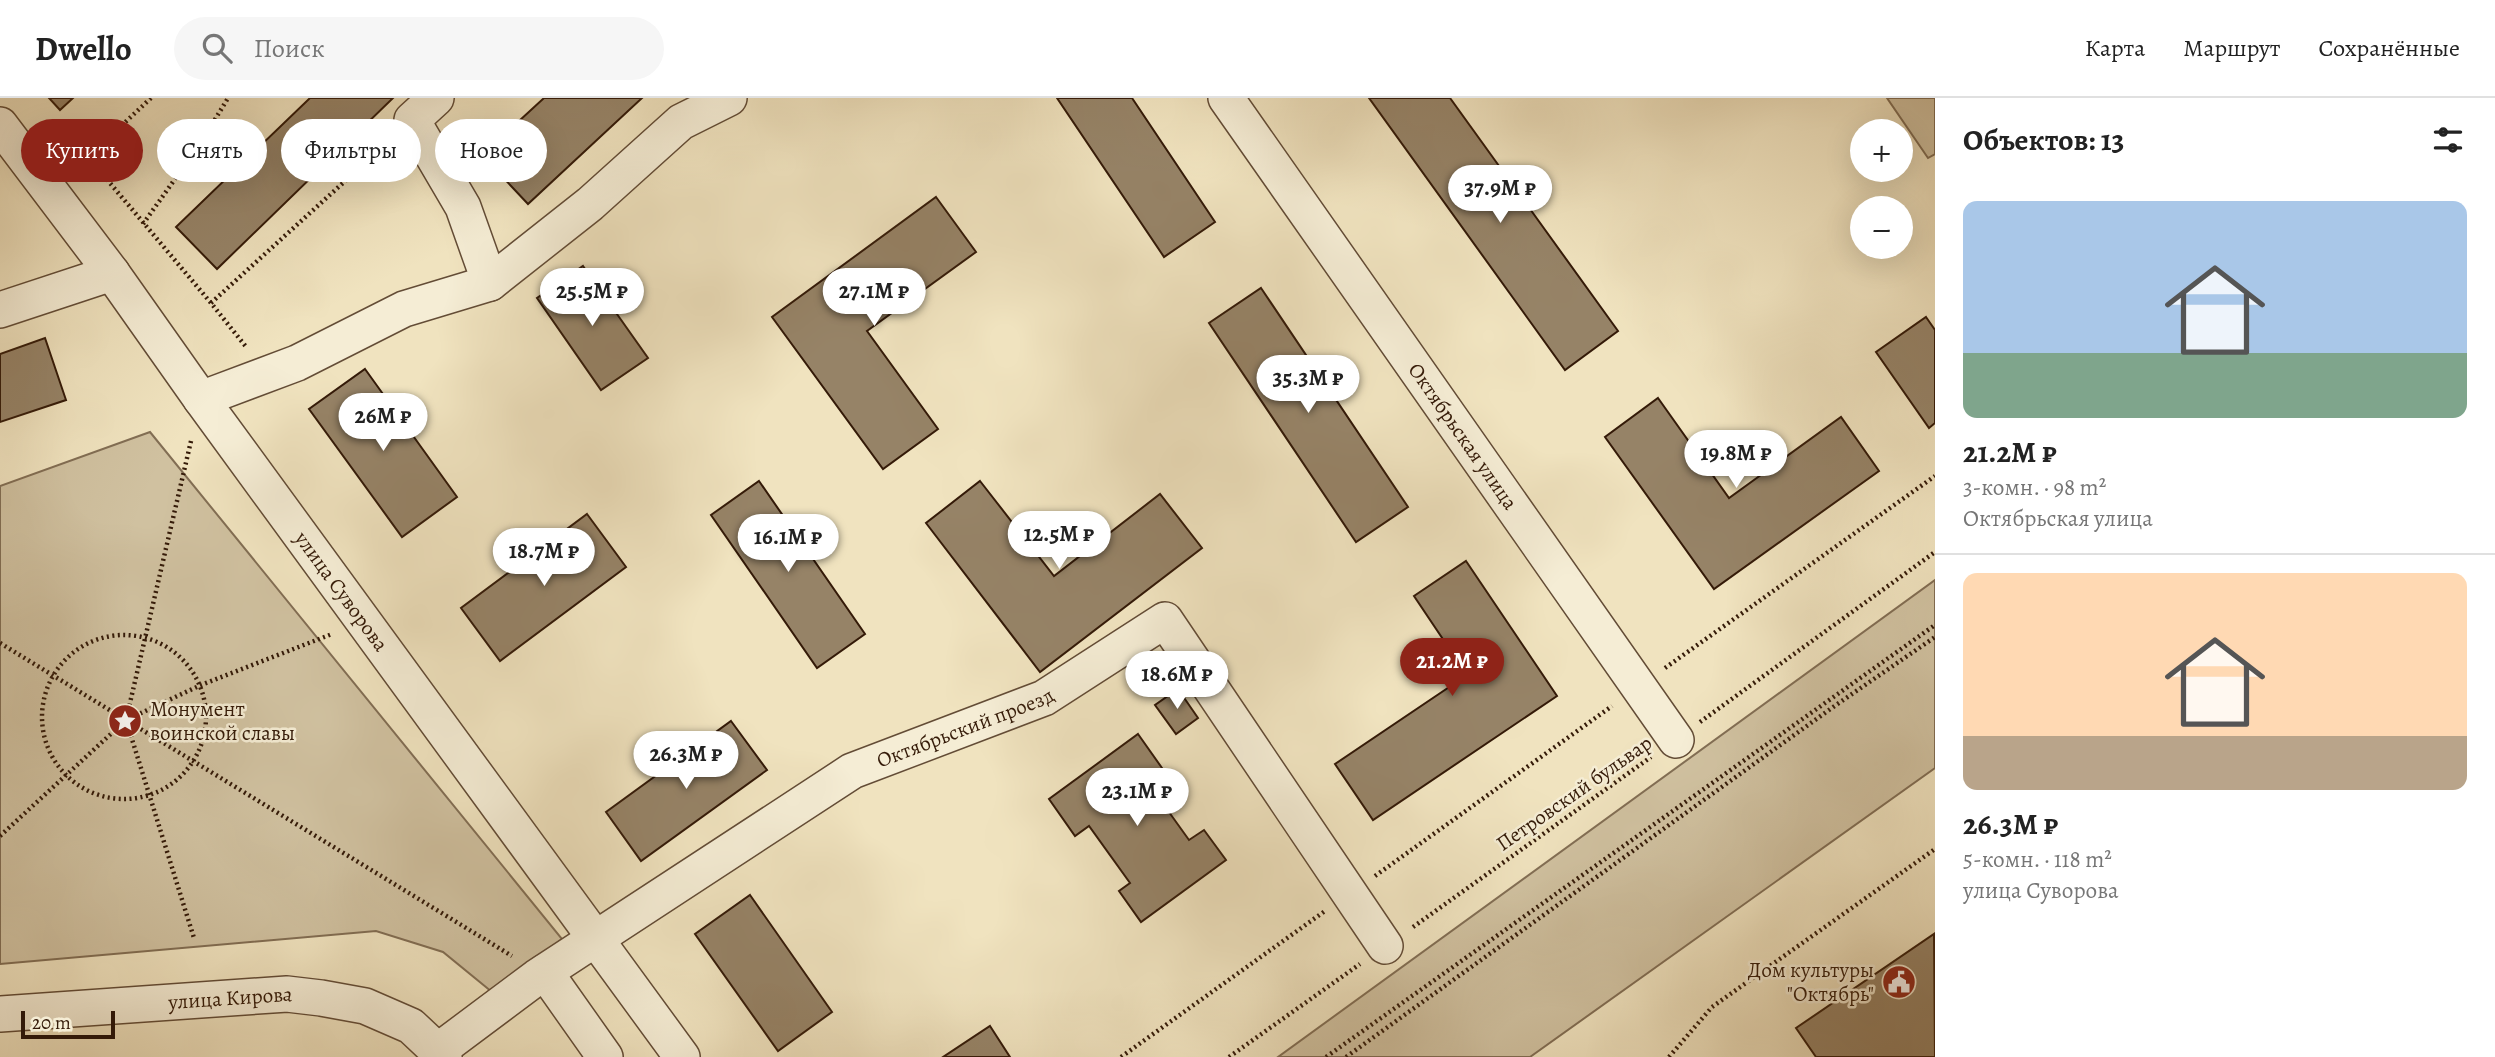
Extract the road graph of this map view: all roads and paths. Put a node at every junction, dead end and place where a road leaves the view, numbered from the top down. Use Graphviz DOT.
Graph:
graph roads {
  1 [pos="151,98"];
  2 [pos="228,98"];
  3 [pos="730,98"];
  4 [pos="1226,98"];
  5 [pos="424,109"];
  6 [pos="0,125"];
  7 [pos="143,224"];
  8 [pos="112,272"];
  9 [pos="490,283"];
  10 [pos="211,303"];
  11 [pos="0,310"];
  12 [pos="267,374"];
  13 [pos="201,399"];
  14 [pos="1935,475"];
  15 [pos="1935,552"];
  16 [pos="364,621"];
  17 [pos="1935,625"];
  18 [pos="1935,636"];
  19 [pos="146,637"];
  20 [pos="0,643"];
  21 [pos="53,675"];
  22 [pos="201,685"];
  23 [pos="1639,687"];
  24 [pos="126,720"];
  25 [pos="1676,740"];
  26 [pos="194,762"];
  27 [pos="66,775"];
  28 [pos="148,795"];
  29 [pos="0,836"];
  30 [pos="1935,849"];
  31 [pos="1350,894"];
  32 [pos="194,938"];
  33 [pos="597,939"];
  34 [pos="1385,946"];
  35 [pos="541,975"];
  36 [pos="0,1014"];
  37 [pos="441,1054"];
  38 [pos="605,1057"];
  39 [pos="682,1057"];
  40 [pos="1121,1057"];
  41 [pos="1229,1057"];
  42 [pos="1326,1057"];
  43 [pos="1346,1057"];
  44 [pos="1669,1057"];
  1 -- 7 [label="path"];
  2 -- 7 [label="path"];
  3 -- 9 [label="street"];
  4 -- 23 [label="street, Октябрьская улица"];
  5 -- 9 [label="street"];
  5 -- 10 [label="path"];
  6 -- 8 [label="street, улица Суворова"];
  7 -- 10 [label="path"];
  8 -- 11 [label="street"];
  8 -- 13 [label="street, улица Суворова"];
  9 -- 12 [label="street"];
  10 -- 12 [label="path"];
  12 -- 13 [label="street"];
  13 -- 16 [label="street, улица Суворова"];
  13 -- 19 [label="path"];
  14 -- 23 [label="path"];
  15 -- 25 [label="path, Петровский бульвар"];
  16 -- 22 [label="path"];
  16 -- 33 [label="street, улица Суворова"];
  17 -- 42 [label="path"];
  18 -- 43 [label="path"];
  19 -- 21 [label="path"];
  19 -- 22 [label="path"];
  19 -- 24 [label="path"];
  20 -- 21 [label="path"];
  21 -- 24 [label="path"];
  21 -- 27 [label="path"];
  22 -- 24 [label="path"];
  22 -- 26 [label="path"];
  23 -- 25 [label="street, Октябрьская улица"];
  23 -- 31 [label="path"];
  24 -- 26 [label="path"];
  24 -- 27 [label="path"];
  24 -- 28 [label="path"];
  25 -- 34 [label="path, Петровский бульвар"];
  26 -- 28 [label="path"];
  26 -- 35 [label="path"];
  27 -- 28 [label="path"];
  27 -- 29 [label="path"];
  28 -- 32 [label="path"];
  30 -- 44 [label="path"];
  31 -- 33 [label="street, Октябрьский проезд"];
  31 -- 34 [label="street, Октябрьский проезд"];
  31 -- 40 [label="path"];
  33 -- 35 [label="street, Октябрьский проезд"];
  33 -- 39 [label="street, улица Суворова"];
  34 -- 41 [label="path, Петровский бульвар"];
  35 -- 37 [label="street, Октябрьский проезд"];
  35 -- 38 [label="street"];
  36 -- 37 [label="street, улица Кирова"];
}
